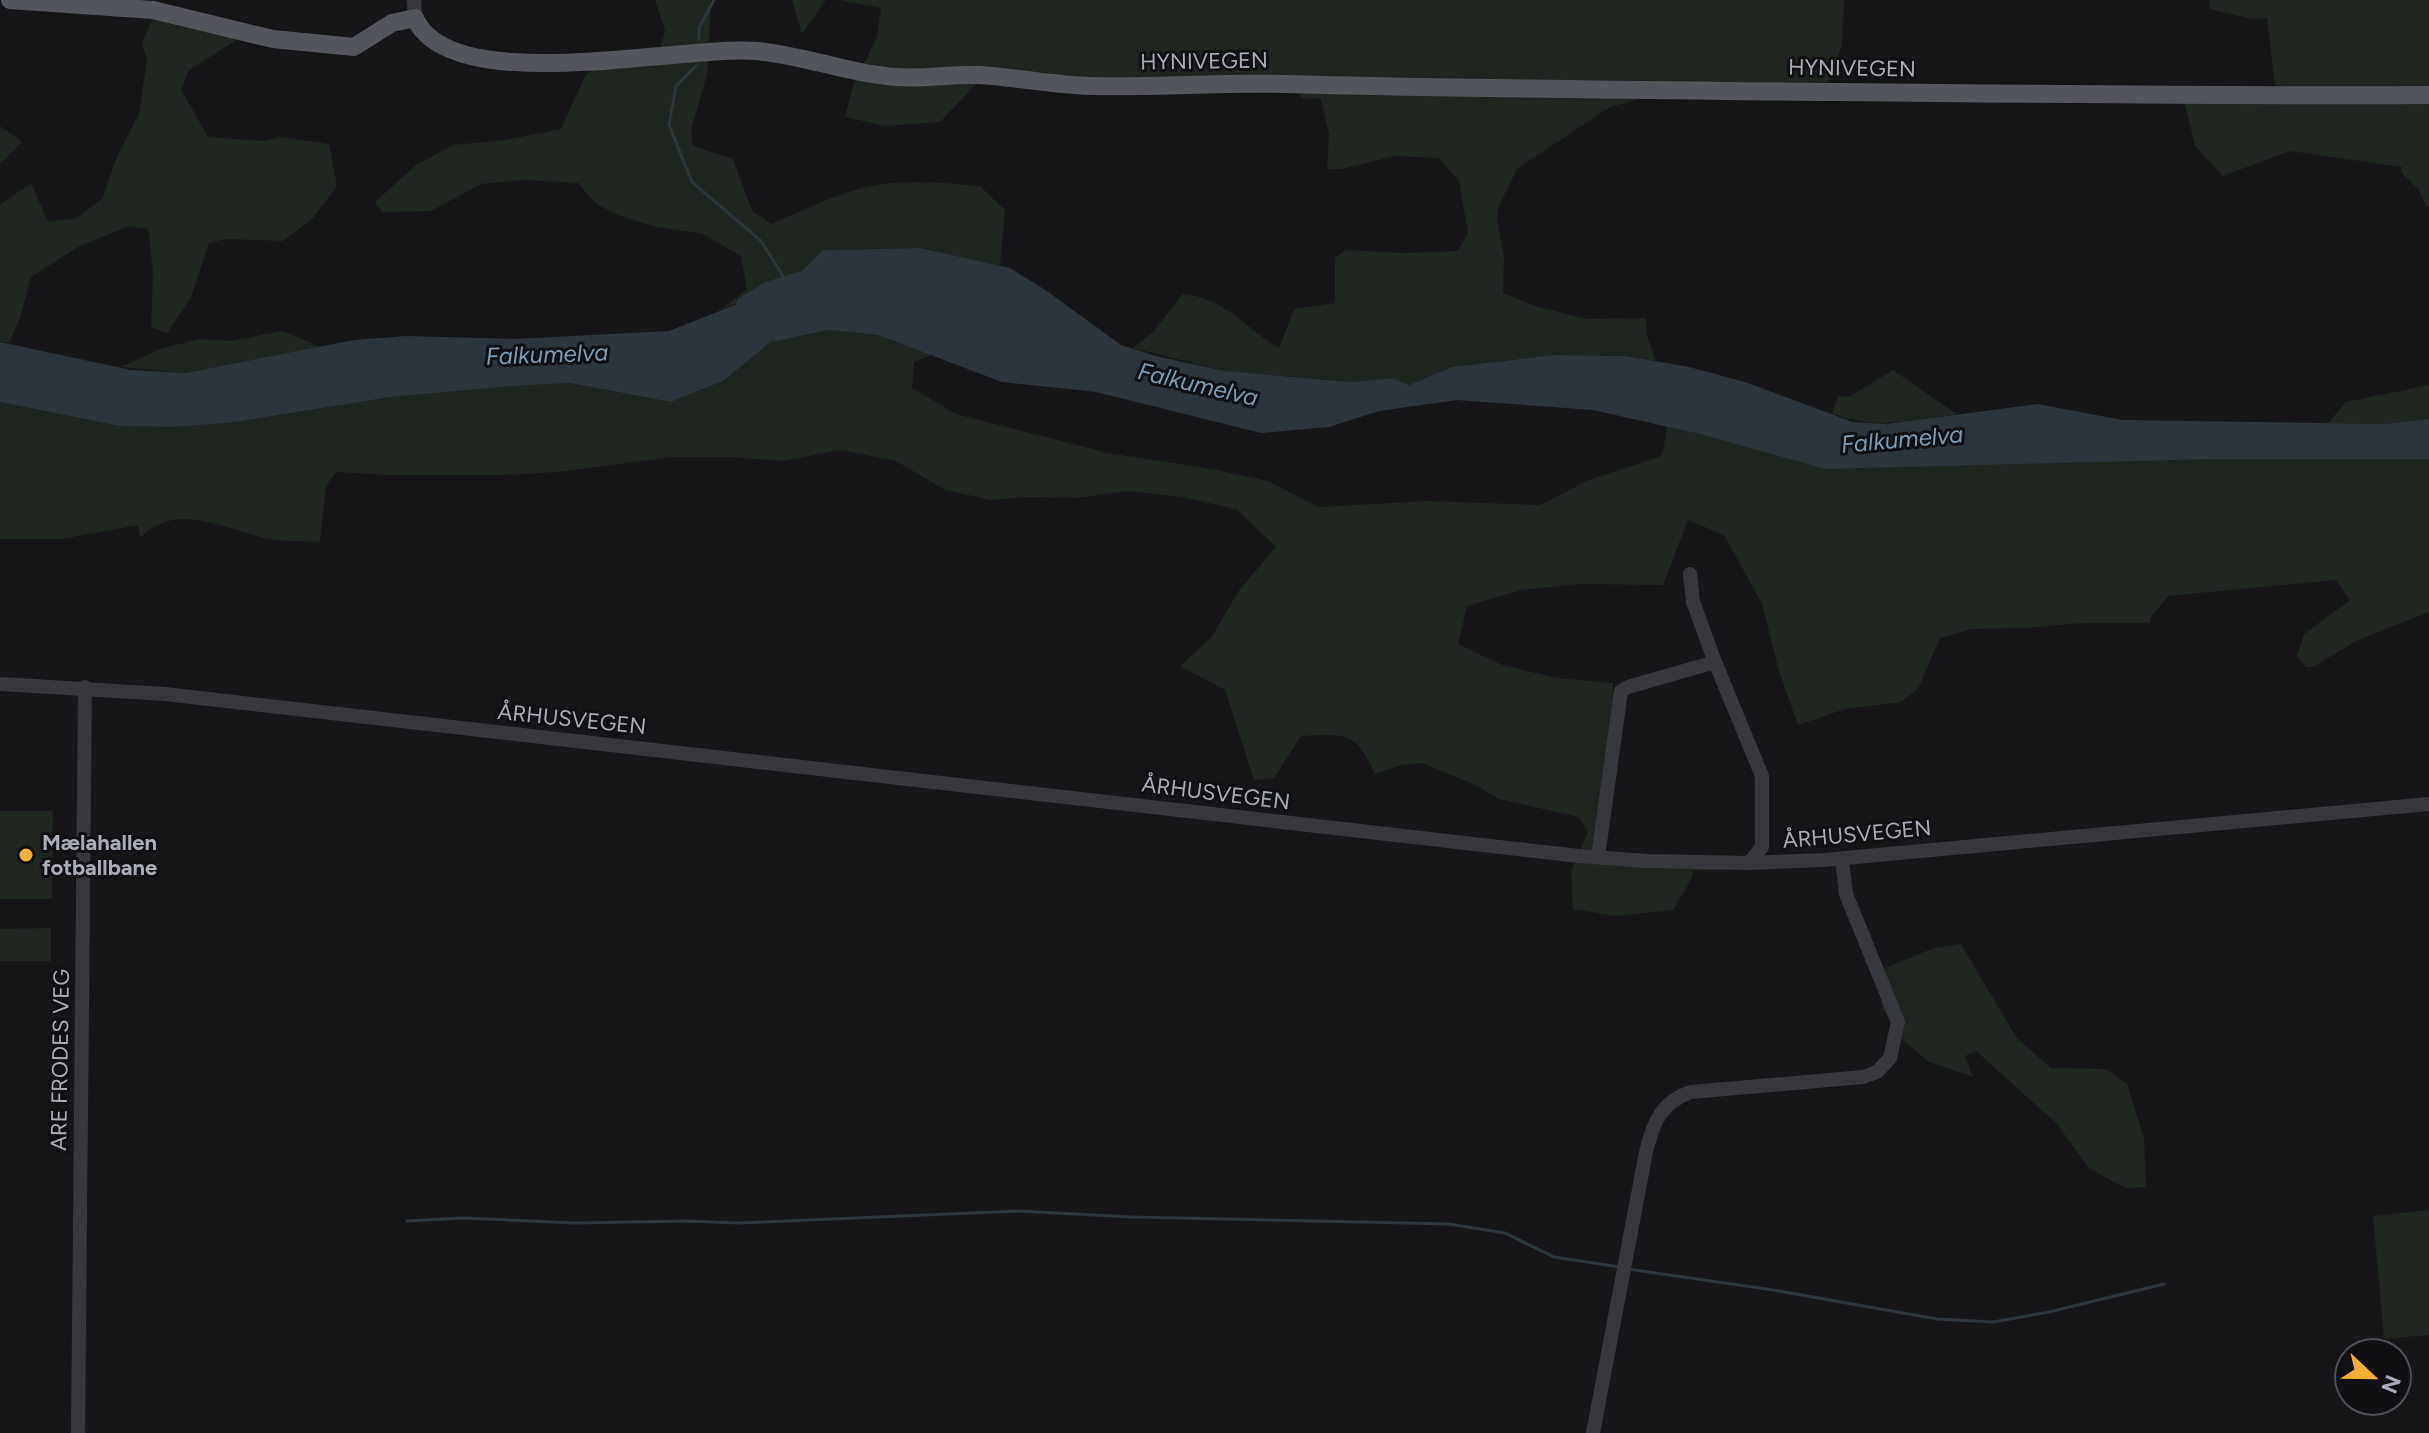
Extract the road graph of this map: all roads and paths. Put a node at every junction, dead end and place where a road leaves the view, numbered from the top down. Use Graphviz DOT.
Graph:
graph roads {
  1 [pos="10,0"];
  2 [pos="134,4"];
  3 [pos="414,9"];
  4 [pos="2429,95"];
  5 [pos="1690,574"];
  6 [pos="1715,662"];
  7 [pos="0,684"];
  8 [pos="85,687"];
  9 [pos="2429,804"];
  10 [pos="1762,847"];
  11 [pos="1598,857"];
  12 [pos="1842,859"];
  13 [pos="1749,863"];
  14 [pos="1778,863"];
  15 [pos="78,1433"];
  16 [pos="1593,1433"];
  1 -- 2 [label="main road, HYNIVEGEN"];
  2 -- 3 [label="main road, HYNIVEGEN"];
  3 -- 4 [label="main road, HYNIVEGEN"];
  5 -- 6 [label="street"];
  6 -- 10 [label="street"];
  6 -- 11 [label="street"];
  7 -- 8 [label="street, ÅRHUSVEGEN"];
  8 -- 11 [label="street, ÅRHUSVEGEN"];
  8 -- 15 [label="street, ARE FRODES VEG"];
  9 -- 12 [label="street, ÅRHUSVEGEN"];
  10 -- 13 [label="street"];
  10 -- 14 [label="street"];
  11 -- 13 [label="street, ÅRHUSVEGEN"];
  12 -- 14 [label="street, ÅRHUSVEGEN"];
  12 -- 16 [label="street"];
  13 -- 14 [label="street, ÅRHUSVEGEN"];
}
